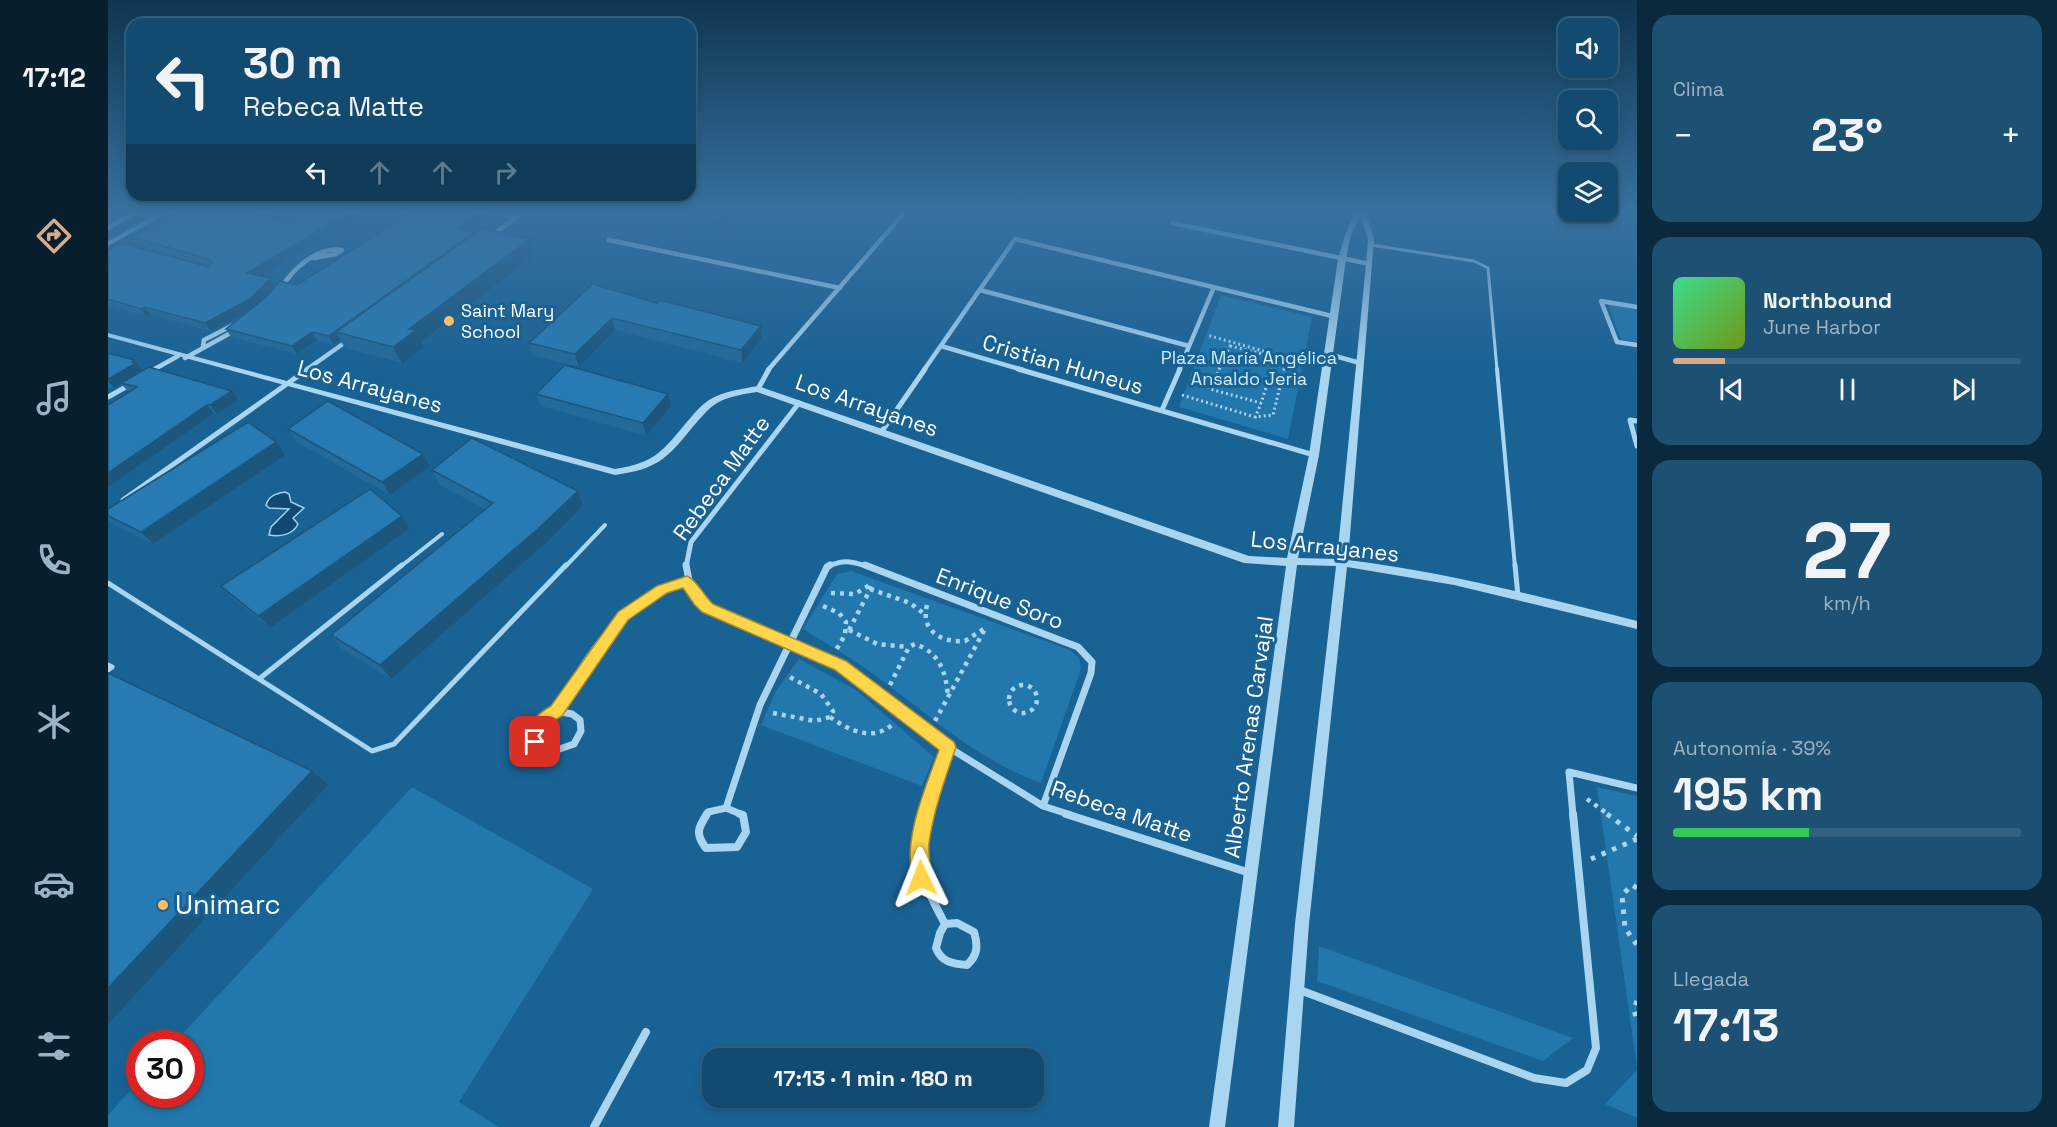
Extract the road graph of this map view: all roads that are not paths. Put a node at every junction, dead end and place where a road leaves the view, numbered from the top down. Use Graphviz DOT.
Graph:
graph roads {
  1 [pos="304,266"];
  2 [pos="732,266"];
  3 [pos="859,266"];
  4 [pos="997,266"];
  5 [pos="1123,266"];
  6 [pos="1341,266"];
  7 [pos="1370,266"];
  8 [pos="1483,266"];
  9 [pos="1214,287"];
  10 [pos="840,288"];
  11 [pos="980,290"];
  12 [pos="278,292"];
  13 [pos="1637,307"];
  14 [pos="248,316"];
  15 [pos="1332,316"];
  16 [pos="108,335"];
  17 [pos="355,335"];
  18 [pos="1637,345"];
  19 [pos="941,346"];
  20 [pos="1188,346"];
  21 [pos="1328,354"];
  22 [pos="181,357"];
  23 [pos="1360,363"];
  24 [pos="148,374"];
  25 [pos="138,380"];
  26 [pos="288,384"];
  27 [pos="758,389"];
  28 [pos="108,398"];
  29 [pos="799,403"];
  30 [pos="1162,410"];
  31 [pos="1637,422"];
  32 [pos="882,431"];
  33 [pos="1637,446"];
  34 [pos="1314,455"];
  35 [pos="117,504"];
  36 [pos="605,525"];
  37 [pos="442,534"];
  38 [pos="1292,561"];
  39 [pos="1342,562"];
  40 [pos="687,581"];
  41 [pos="108,583"];
  42 [pos="1518,596"];
  43 [pos="1637,625"];
  44 [pos="790,642"];
  45 [pos="108,665"];
  46 [pos="108,670"];
  47 [pos="259,679"];
  48 [pos="556,711"];
  49 [pos="948,747"];
  50 [pos="1637,788"];
  51 [pos="1043,806"];
  52 [pos="726,808"];
  53 [pos="1251,874"];
  54 [pos="945,924"];
  55 [pos="1296,989"];
  56 [pos="646,1032"];
  57 [pos="594,1127"];
  58 [pos="1217,1127"];
  59 [pos="1286,1127"];
  1 -- 12 [label="street"];
  2 -- 10 [label="street"];
  3 -- 10 [label="street"];
  4 -- 11 [label="street"];
  5 -- 9 [label="street"];
  6 -- 15 [label="street, Alberto Arenas Carvajal"];
  7 -- 23 [label="street"];
  8 -- 42 [label="lane"];
  9 -- 15 [label="street"];
  9 -- 20 [label="street"];
  10 -- 27 [label="street"];
  11 -- 19 [label="street"];
  11 -- 20 [label="street"];
  13 -- 18 [label="street"];
  14 -- 22 [label="street"];
  15 -- 21 [label="street, Alberto Arenas Carvajal"];
  16 -- 22 [label="street, Los Arrayanes"];
  17 -- 26 [label="street"];
  19 -- 30 [label="street, Cristian Huneus"];
  19 -- 32 [label="street"];
  20 -- 30 [label="street"];
  21 -- 23 [label="street"];
  21 -- 34 [label="street, Alberto Arenas Carvajal"];
  22 -- 24 [label="street"];
  22 -- 26 [label="street, Los Arrayanes"];
  23 -- 39 [label="street"];
  25 -- 28 [label="street"];
  26 -- 27 [label="street, Los Arrayanes"];
  26 -- 35 [label="street"];
  27 -- 29 [label="street, Los Arrayanes"];
  29 -- 32 [label="street, Los Arrayanes"];
  29 -- 40 [label="street, Rebeca Matte"];
  30 -- 34 [label="street, Cristian Huneus"];
  31 -- 33 [label="street"];
  32 -- 38 [label="street, Los Arrayanes"];
  34 -- 38 [label="street, Alberto Arenas Carvajal"];
  36 -- 47 [label="lane"];
  37 -- 47 [label="lane"];
  38 -- 39 [label="street, Los Arrayanes"];
  38 -- 53 [label="street, Alberto Arenas Carvajal"];
  39 -- 42 [label="street, Los Arrayanes"];
  39 -- 55 [label="street"];
  40 -- 44 [label="street, Rebeca Matte"];
  40 -- 48 [label="street"];
  41 -- 47 [label="lane"];
  42 -- 43 [label="street, Los Arrayanes"];
  44 -- 49 [label="street, Rebeca Matte"];
  44 -- 51 [label="street, Enrique Soro"];
  44 -- 52 [label="street, Enrique Soro"];
  45 -- 46 [label="lane"];
  48 -- 48 [label="street"];
  49 -- 51 [label="street, Rebeca Matte"];
  49 -- 54 [label="street"];
  50 -- 55 [label="street"];
  51 -- 53 [label="street, Rebeca Matte"];
  52 -- 52 [label="street"];
  53 -- 58 [label="street, Alberto Arenas Carvajal"];
  54 -- 54 [label="street"];
  55 -- 59 [label="street"];
  56 -- 57 [label="street"];
}
